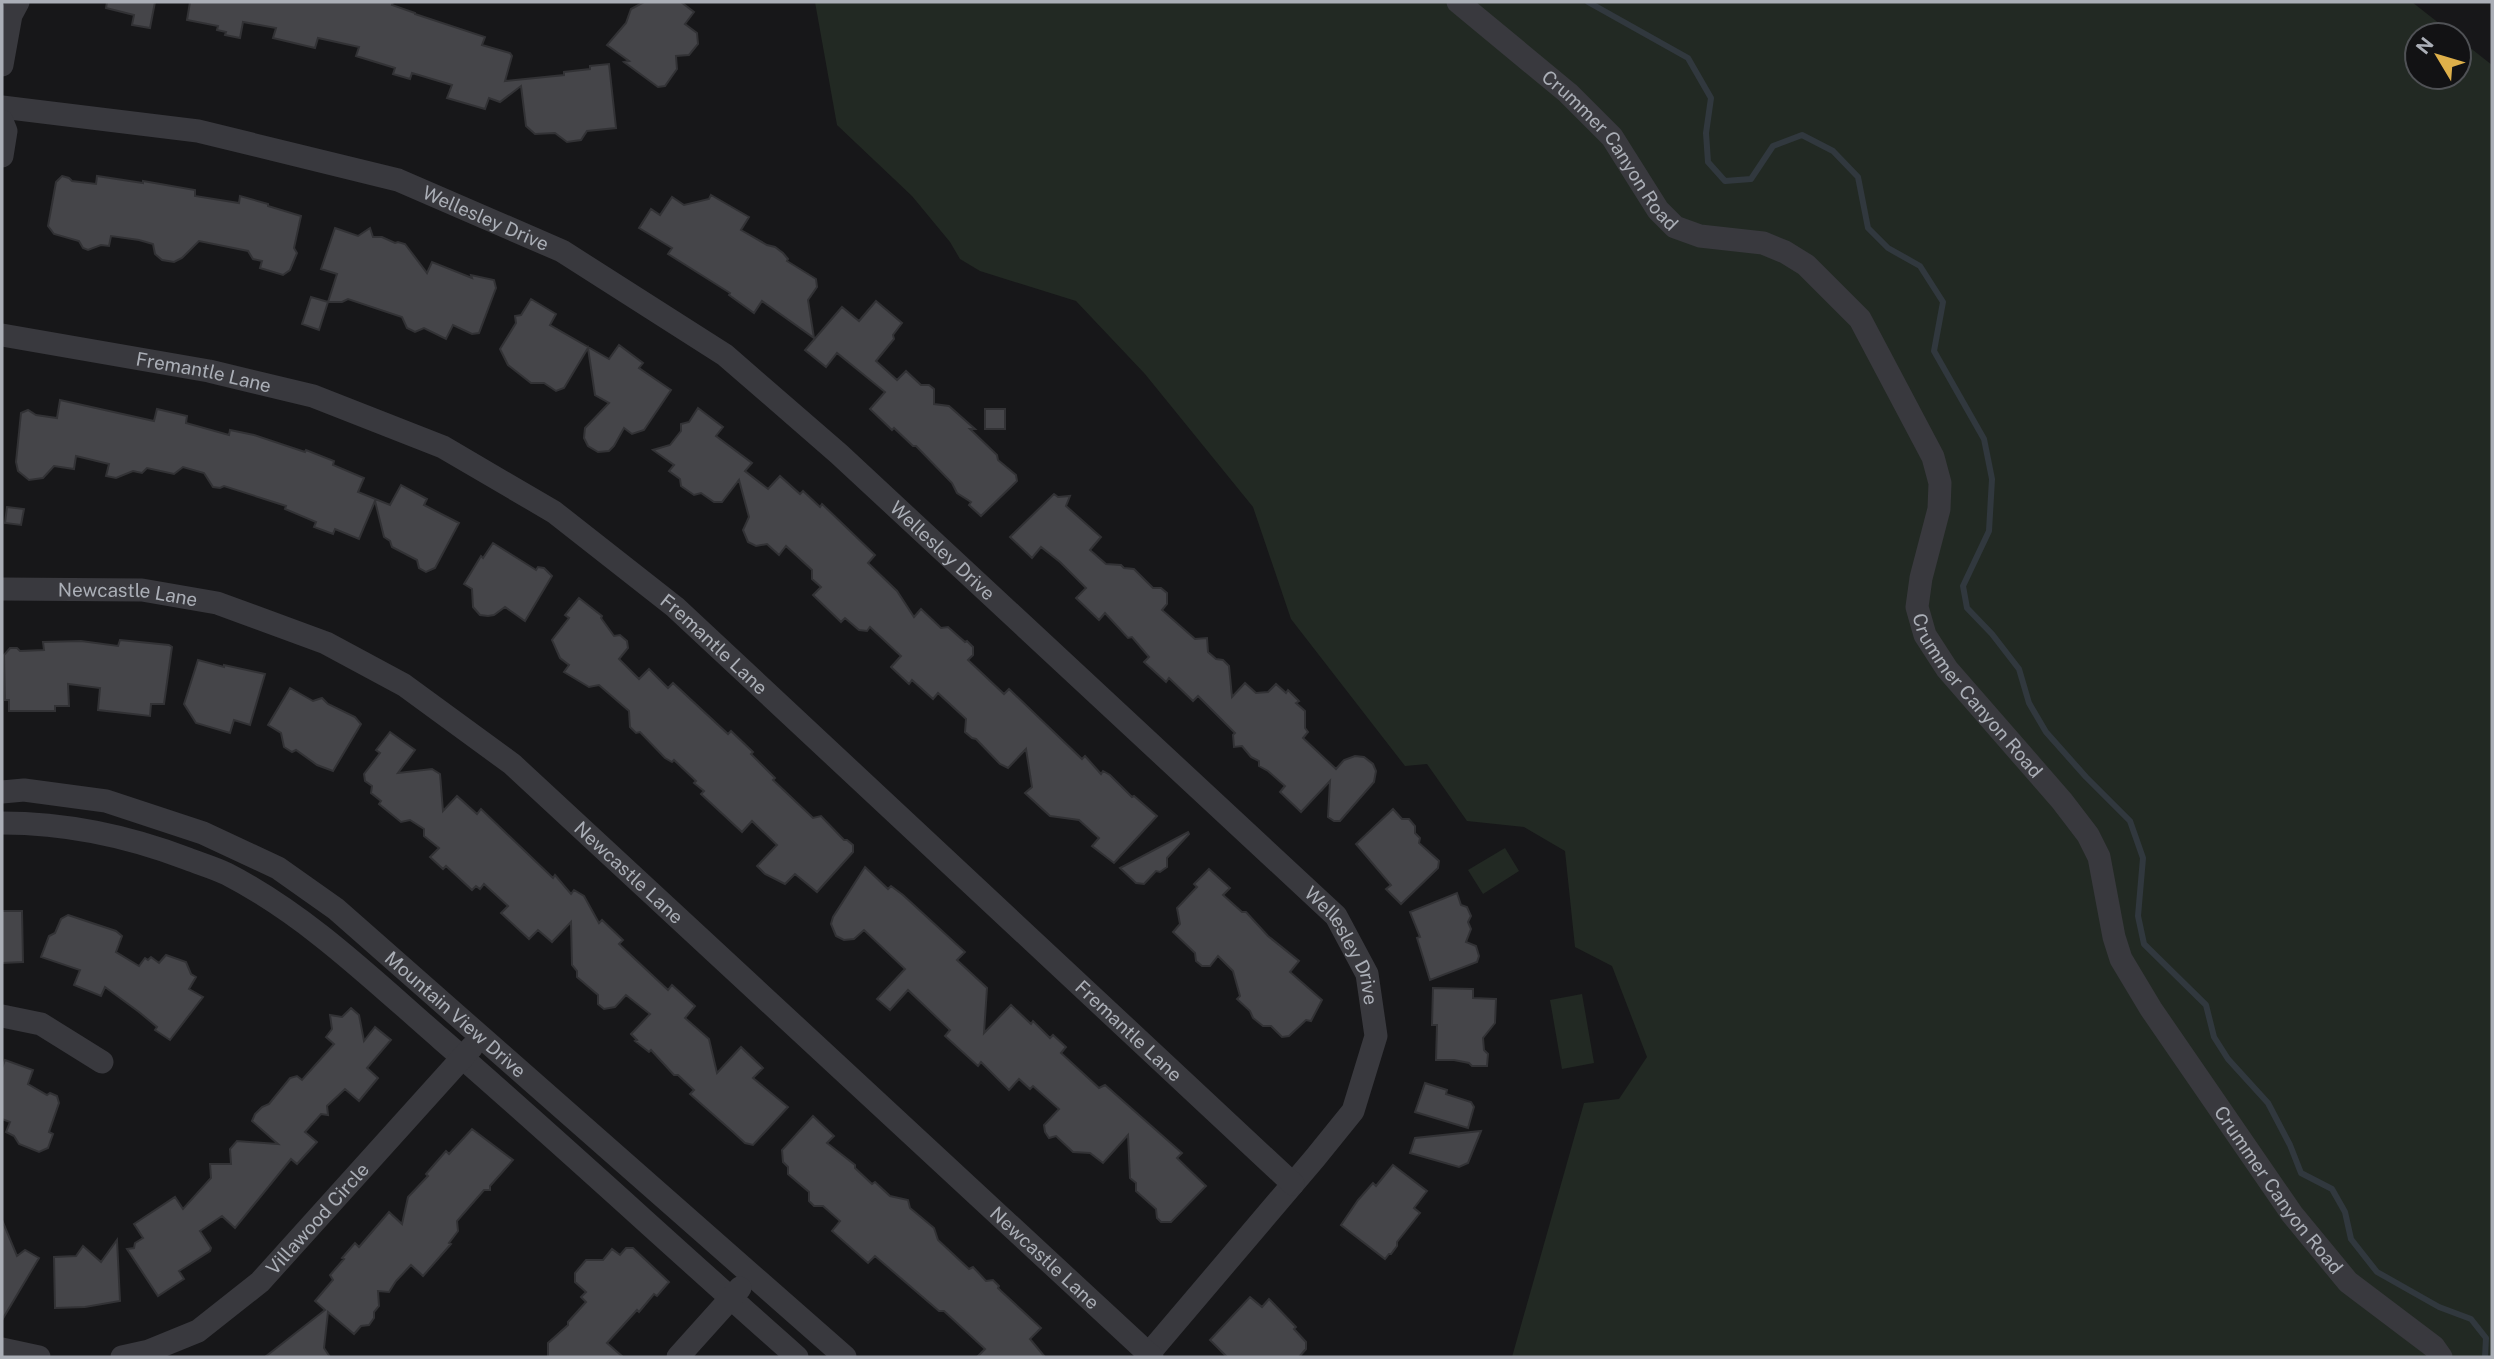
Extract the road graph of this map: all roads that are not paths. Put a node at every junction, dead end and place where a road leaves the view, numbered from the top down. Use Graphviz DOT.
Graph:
graph roads {
  1 [pos="18,2"];
  2 [pos="1458,2"];
  3 [pos="2,65"];
  4 [pos="2,107"];
  5 [pos="2,121"];
  6 [pos="2,156"];
  7 [pos="2,335"];
  8 [pos="2,589"];
  9 [pos="2,792"];
  10 [pos="2,823"];
  11 [pos="2,1016"];
  12 [pos="481,1036"];
  13 [pos="463,1058"];
  14 [pos="102,1062"];
  15 [pos="1293,1184"];
  16 [pos="751,1275"];
  17 [pos="730,1298"];
  18 [pos="2,1349"];
  19 [pos="1149,1356"];
  20 [pos="39,1357"];
  21 [pos="122,1357"];
  22 [pos="678,1357"];
  23 [pos="797,1357"];
  24 [pos="845,1357"];
  25 [pos="2441,1357"];
  1 -- 3 [label="street"];
  2 -- 25 [label="street, Crummer Canyon Road"];
  4 -- 15 [label="street, Wellesley Drive"];
  5 -- 6 [label="street"];
  7 -- 15 [label="street, Fremantle Lane"];
  8 -- 19 [label="street, Newcastle Lane"];
  9 -- 12 [label="street, Mountain View Drive"];
  10 -- 13 [label="street, Mountain View Drive"];
  11 -- 14 [label="street"];
  12 -- 13 [label="street, Villawood Circle"];
  12 -- 16 [label="street, Mountain View Drive"];
  13 -- 17 [label="street, Mountain View Drive"];
  13 -- 21 [label="street, Villawood Circle"];
  15 -- 19 [label="street, Wellesley Drive"];
  16 -- 17 [label="street"];
  16 -- 24 [label="street, Mountain View Drive"];
  17 -- 22 [label="street"];
  17 -- 23 [label="street, Mountain View Drive"];
  18 -- 20 [label="street"];
}
